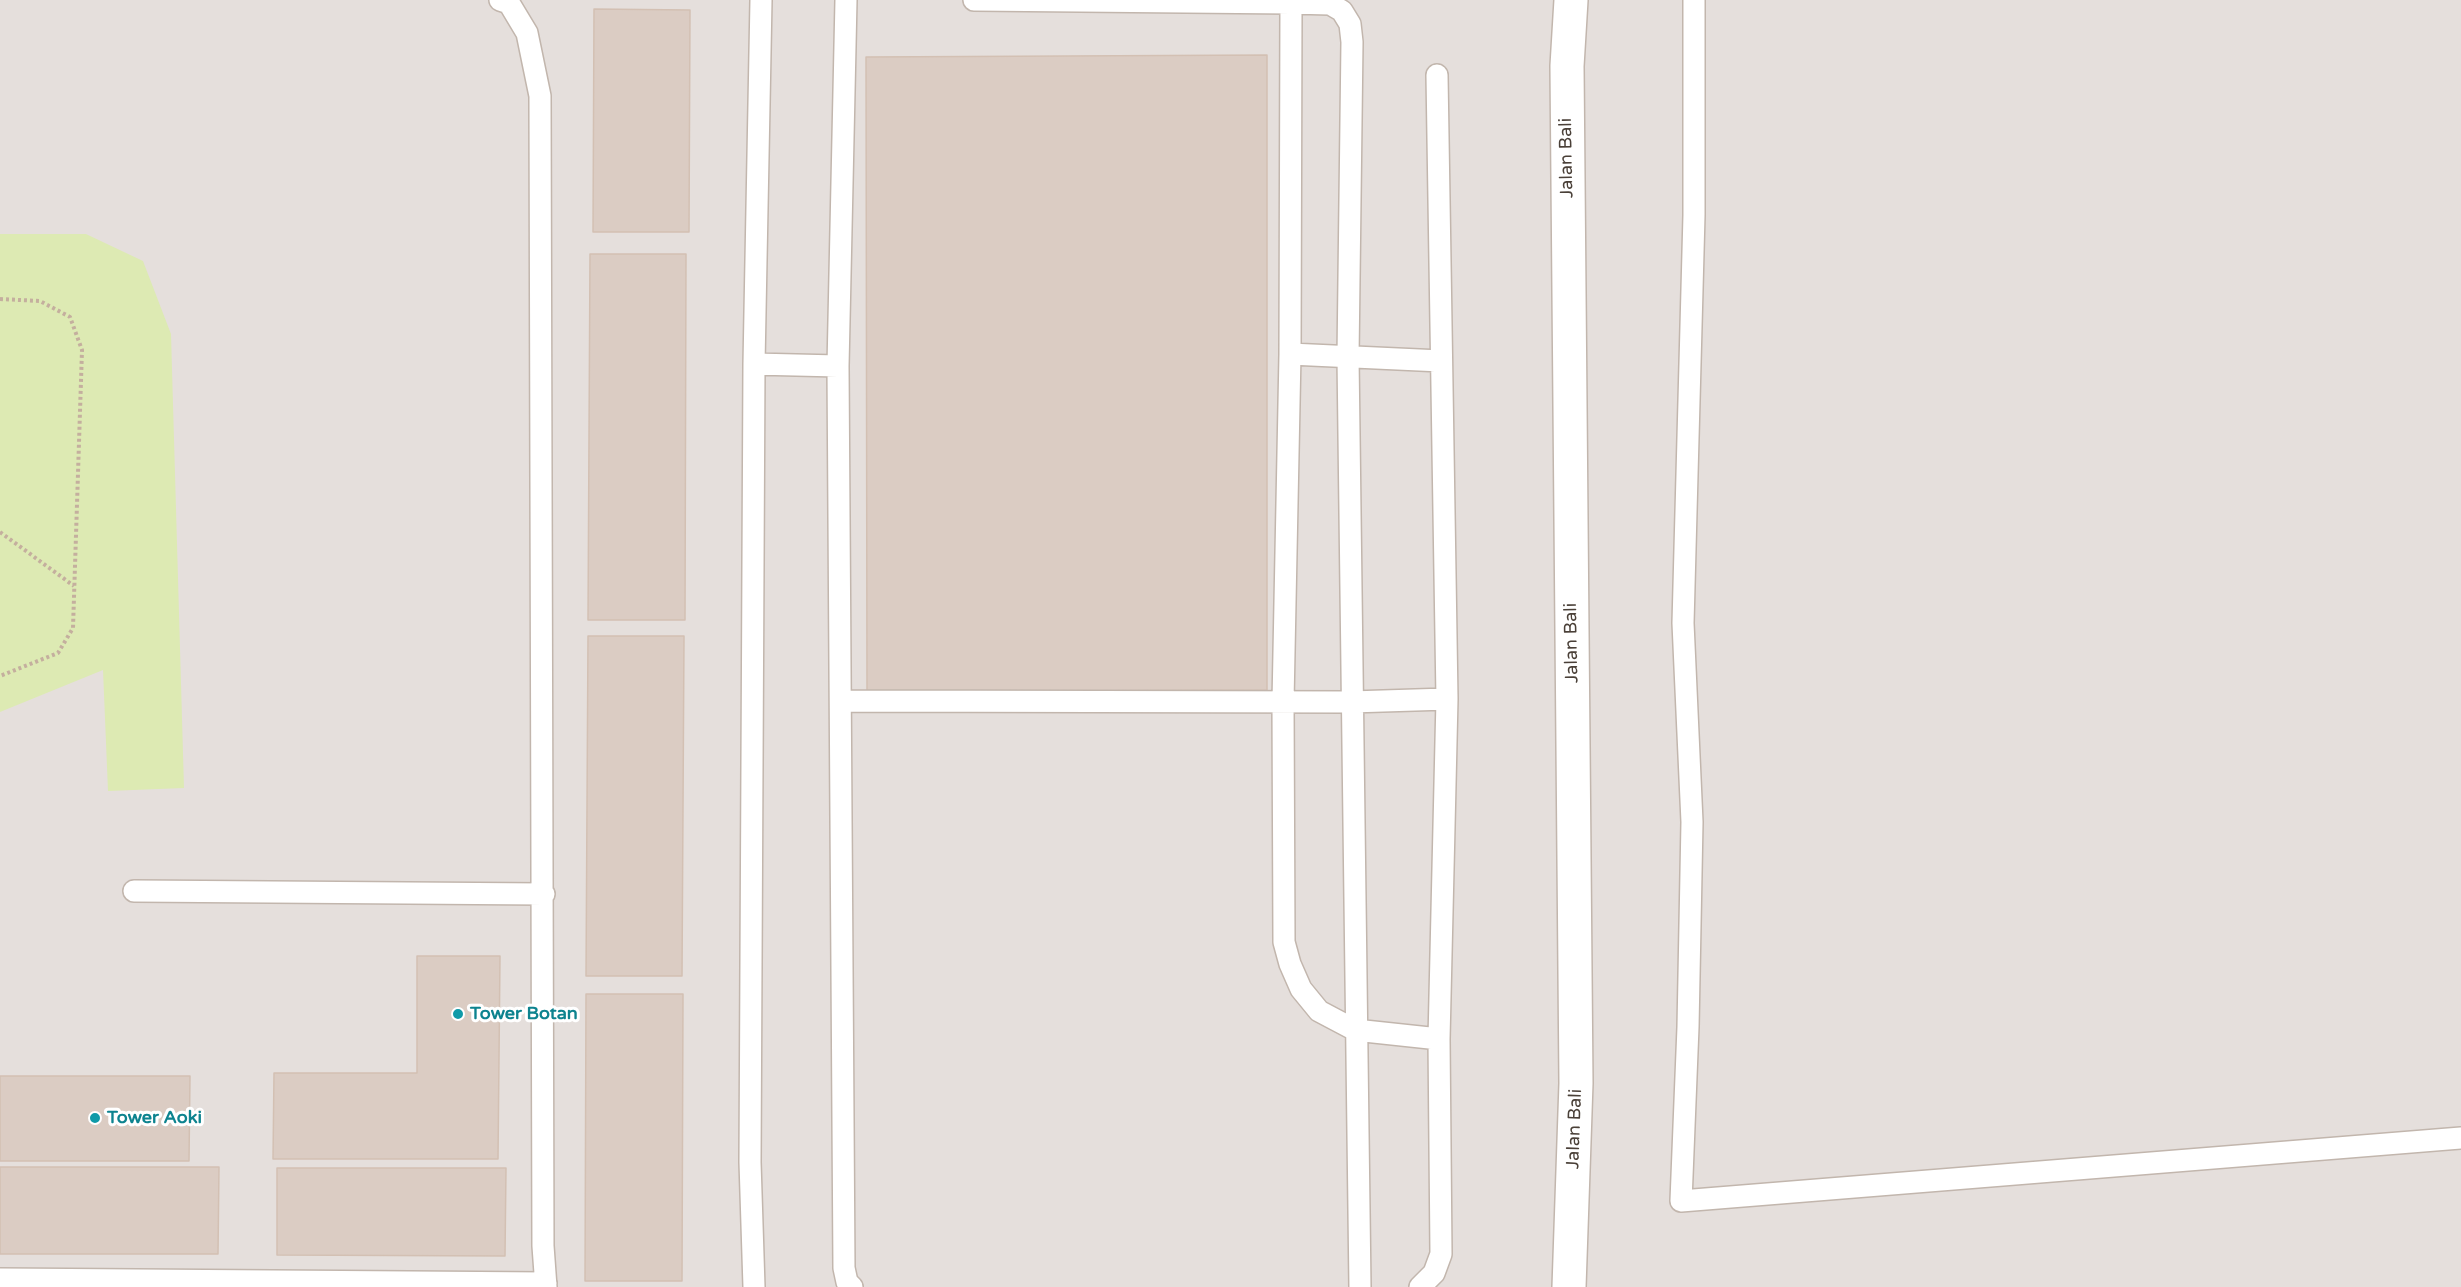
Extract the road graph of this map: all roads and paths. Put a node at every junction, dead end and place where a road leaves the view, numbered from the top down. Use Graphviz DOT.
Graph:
graph roads {
  1 [pos="501,0"];
  2 [pos="761,0"];
  3 [pos="846,0"];
  4 [pos="974,0"];
  5 [pos="1571,0"];
  6 [pos="1694,0"];
  7 [pos="1291,1"];
  8 [pos="1437,75"];
  9 [pos="0,299"];
  10 [pos="1290,354"];
  11 [pos="1348,357"];
  12 [pos="1441,361"];
  13 [pos="754,364"];
  14 [pos="838,366"];
  15 [pos="0,532"];
  16 [pos="74,586"];
  17 [pos="0,676"];
  18 [pos="1447,699"];
  19 [pos="841,701"];
  20 [pos="1283,702"];
  21 [pos="1351,702"];
  22 [pos="134,891"];
  23 [pos="544,894"];
  24 [pos="1355,1030"];
  25 [pos="1439,1039"];
  26 [pos="2461,1138"];
  27 [pos="0,1279"];
  28 [pos="546,1285"];
  29 [pos="754,1287"];
  30 [pos="852,1287"];
  31 [pos="1360,1287"];
  32 [pos="1420,1287"];
  33 [pos="1569,1287"];
  1 -- 23 [label="lane"];
  2 -- 13 [label="lane"];
  3 -- 14 [label="lane"];
  4 -- 7 [label="lane"];
  5 -- 33 [label="street, Jalan Bali"];
  6 -- 26 [label="lane"];
  7 -- 10 [label="lane"];
  7 -- 11 [label="lane"];
  8 -- 12 [label="lane"];
  9 -- 16 [label="path"];
  10 -- 11 [label="lane"];
  10 -- 20 [label="lane"];
  11 -- 12 [label="lane"];
  11 -- 21 [label="lane"];
  12 -- 18 [label="lane"];
  13 -- 14 [label="lane"];
  13 -- 29 [label="lane"];
  14 -- 19 [label="lane"];
  15 -- 16 [label="path"];
  16 -- 17 [label="path"];
  18 -- 21 [label="lane"];
  18 -- 25 [label="lane"];
  19 -- 20 [label="lane"];
  19 -- 30 [label="lane"];
  20 -- 21 [label="lane"];
  20 -- 24 [label="lane"];
  21 -- 24 [label="lane"];
  22 -- 23 [label="lane"];
  23 -- 28 [label="lane"];
  24 -- 25 [label="lane"];
  24 -- 31 [label="lane"];
  25 -- 32 [label="lane"];
  27 -- 28 [label="lane"];
}
